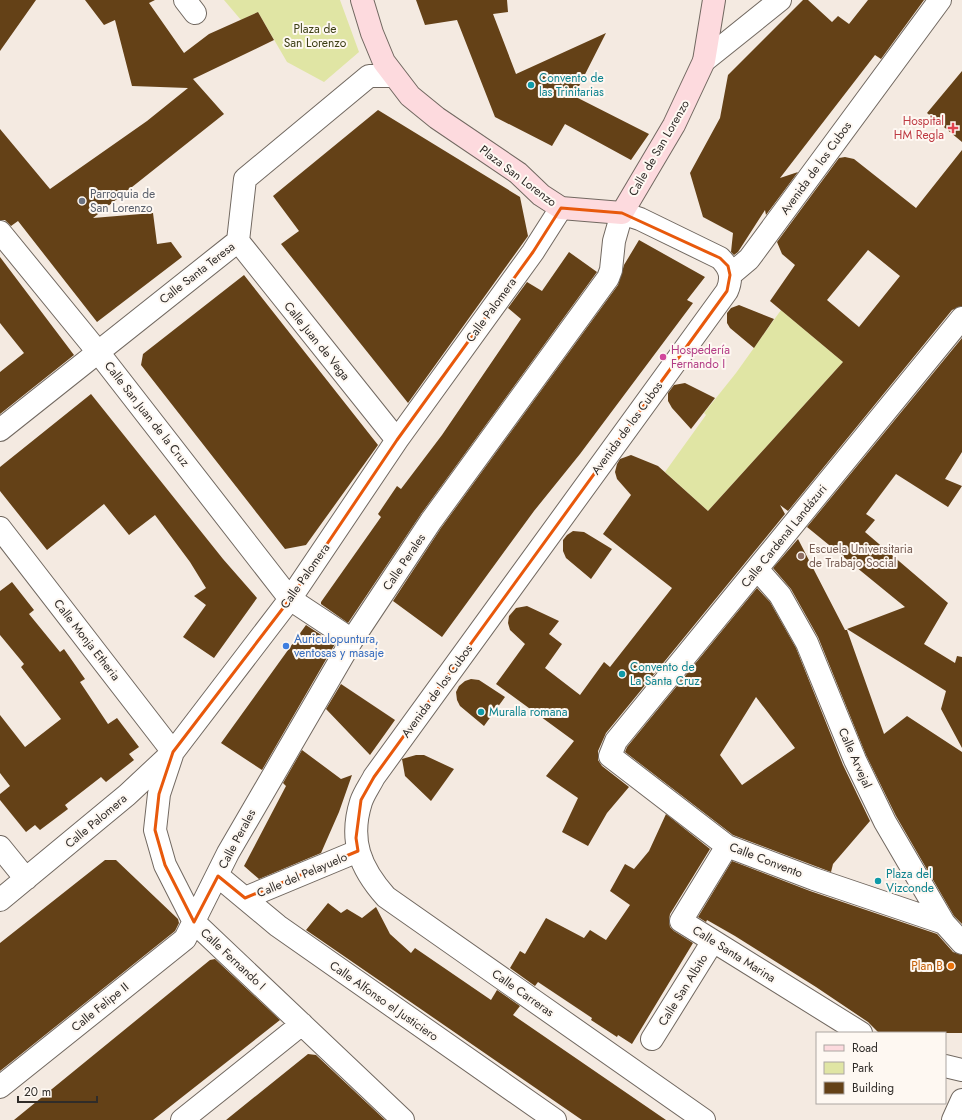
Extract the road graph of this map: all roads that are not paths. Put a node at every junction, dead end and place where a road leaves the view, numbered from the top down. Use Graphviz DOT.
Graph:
graph roads {
  1 [pos="362,0"];
  2 [pos="714,0"];
  3 [pos="780,0"];
  4 [pos="940,0"];
  5 [pos="704,61"];
  6 [pos="393,76"];
  7 [pos="561,208"];
  8 [pos="622,213"];
  9 [pos="0,232"];
  10 [pos="238,241"];
  11 [pos="730,275"];
  12 [pos="962,318"];
  13 [pos="98,352"];
  14 [pos="0,430"];
  15 [pos="397,440"];
  16 [pos="0,528"];
  17 [pos="756,569"];
  18 [pos="290,599"];
  19 [pos="352,640"];
  20 [pos="173,752"];
  21 [pos="610,756"];
  22 [pos="159,794"];
  23 [pos="127,795"];
  24 [pos="727,846"];
  25 [pos="0,847"];
  26 [pos="358,851"];
  27 [pos="218,876"];
  28 [pos="26,879"];
  29 [pos="245,898"];
  30 [pos="0,900"];
  31 [pos="194,922"];
  32 [pos="944,923"];
  33 [pos="713,941"];
  34 [pos="962,943"];
  35 [pos="302,1024"];
  36 [pos="859,1032"];
  37 [pos="652,1039"];
  38 [pos="946,1066"];
  39 [pos="962,1070"];
  40 [pos="0,1087"];
  41 [pos="962,1100"];
  42 [pos="182,1120"];
  43 [pos="403,1120"];
  44 [pos="555,1120"];
  45 [pos="704,1120"];
  46 [pos="954,1120"];
  1 -- 6 [label="street, Plaza San Lorenzo"];
  2 -- 5 [label="street"];
  3 -- 5 [label="street, Calle de San Lorenzo"];
  4 -- 11 [label="street, Avenida de los Cubos"];
  5 -- 8 [label="street, Calle de San Lorenzo"];
  6 -- 7 [label="street, Plaza San Lorenzo"];
  6 -- 10 [label="street, Calle Santa Teresa"];
  7 -- 8 [label="street, Plaza San Lorenzo"];
  7 -- 15 [label="street, Calle Palomera"];
  8 -- 11 [label="street, Plaza San Lorenzo"];
  8 -- 19 [label="street, Calle Perales"];
  9 -- 13 [label="street, Calle San Juan de la Cruz"];
  10 -- 13 [label="street, Calle Santa Teresa"];
  10 -- 15 [label="street, Calle Juan de Vega"];
  11 -- 26 [label="street, Avenida de los Cubos"];
  12 -- 17 [label="street, Calle Cardenal Landázuri"];
  13 -- 14 [label="street, Calle Santa Teresa"];
  13 -- 18 [label="street, Calle San Juan de la Cruz"];
  15 -- 18 [label="street, Calle Palomera"];
  16 -- 20 [label="street, Calle Monja Etheria"];
  17 -- 21 [label="street, Calle Cardenal Landázuri"];
  17 -- 32 [label="street, Calle Arvejal"];
  18 -- 19 [label="street, Calle San Juan de la Cruz"];
  18 -- 20 [label="street, Calle Palomera"];
  19 -- 27 [label="street, Calle Perales"];
  20 -- 22 [label="street, Calle Fernando I"];
  20 -- 23 [label="street, Calle Palomera"];
  21 -- 24 [label="street, Calle Convento"];
  22 -- 23 [label="street"];
  22 -- 31 [label="street, Calle Fernando I"];
  23 -- 28 [label="street, Calle Palomera"];
  24 -- 32 [label="street, Calle Convento"];
  24 -- 33 [label="street, Calle Santa Marina"];
  25 -- 28 [label="street"];
  26 -- 29 [label="street, Calle del Pelayuelo"];
  26 -- 45 [label="street, Calle Carreras"];
  27 -- 29 [label="street, Calle Alfonso el Justiciero"];
  27 -- 31 [label="street, Calle Perales"];
  28 -- 30 [label="street, Calle Palomera"];
  29 -- 44 [label="street, Calle Alfonso el Justiciero"];
  31 -- 35 [label="street, Calle Fernando I"];
  31 -- 40 [label="street, Calle Felipe II"];
  32 -- 34 [label="street, Calle Arvejal"];
  33 -- 36 [label="street, Calle Santa Marina"];
  33 -- 37 [label="street, Calle San Albito"];
  35 -- 42 [label="street"];
  35 -- 43 [label="street, Calle Fernando I"];
  38 -- 39 [label="street"];
  41 -- 46 [label="street"];
}
